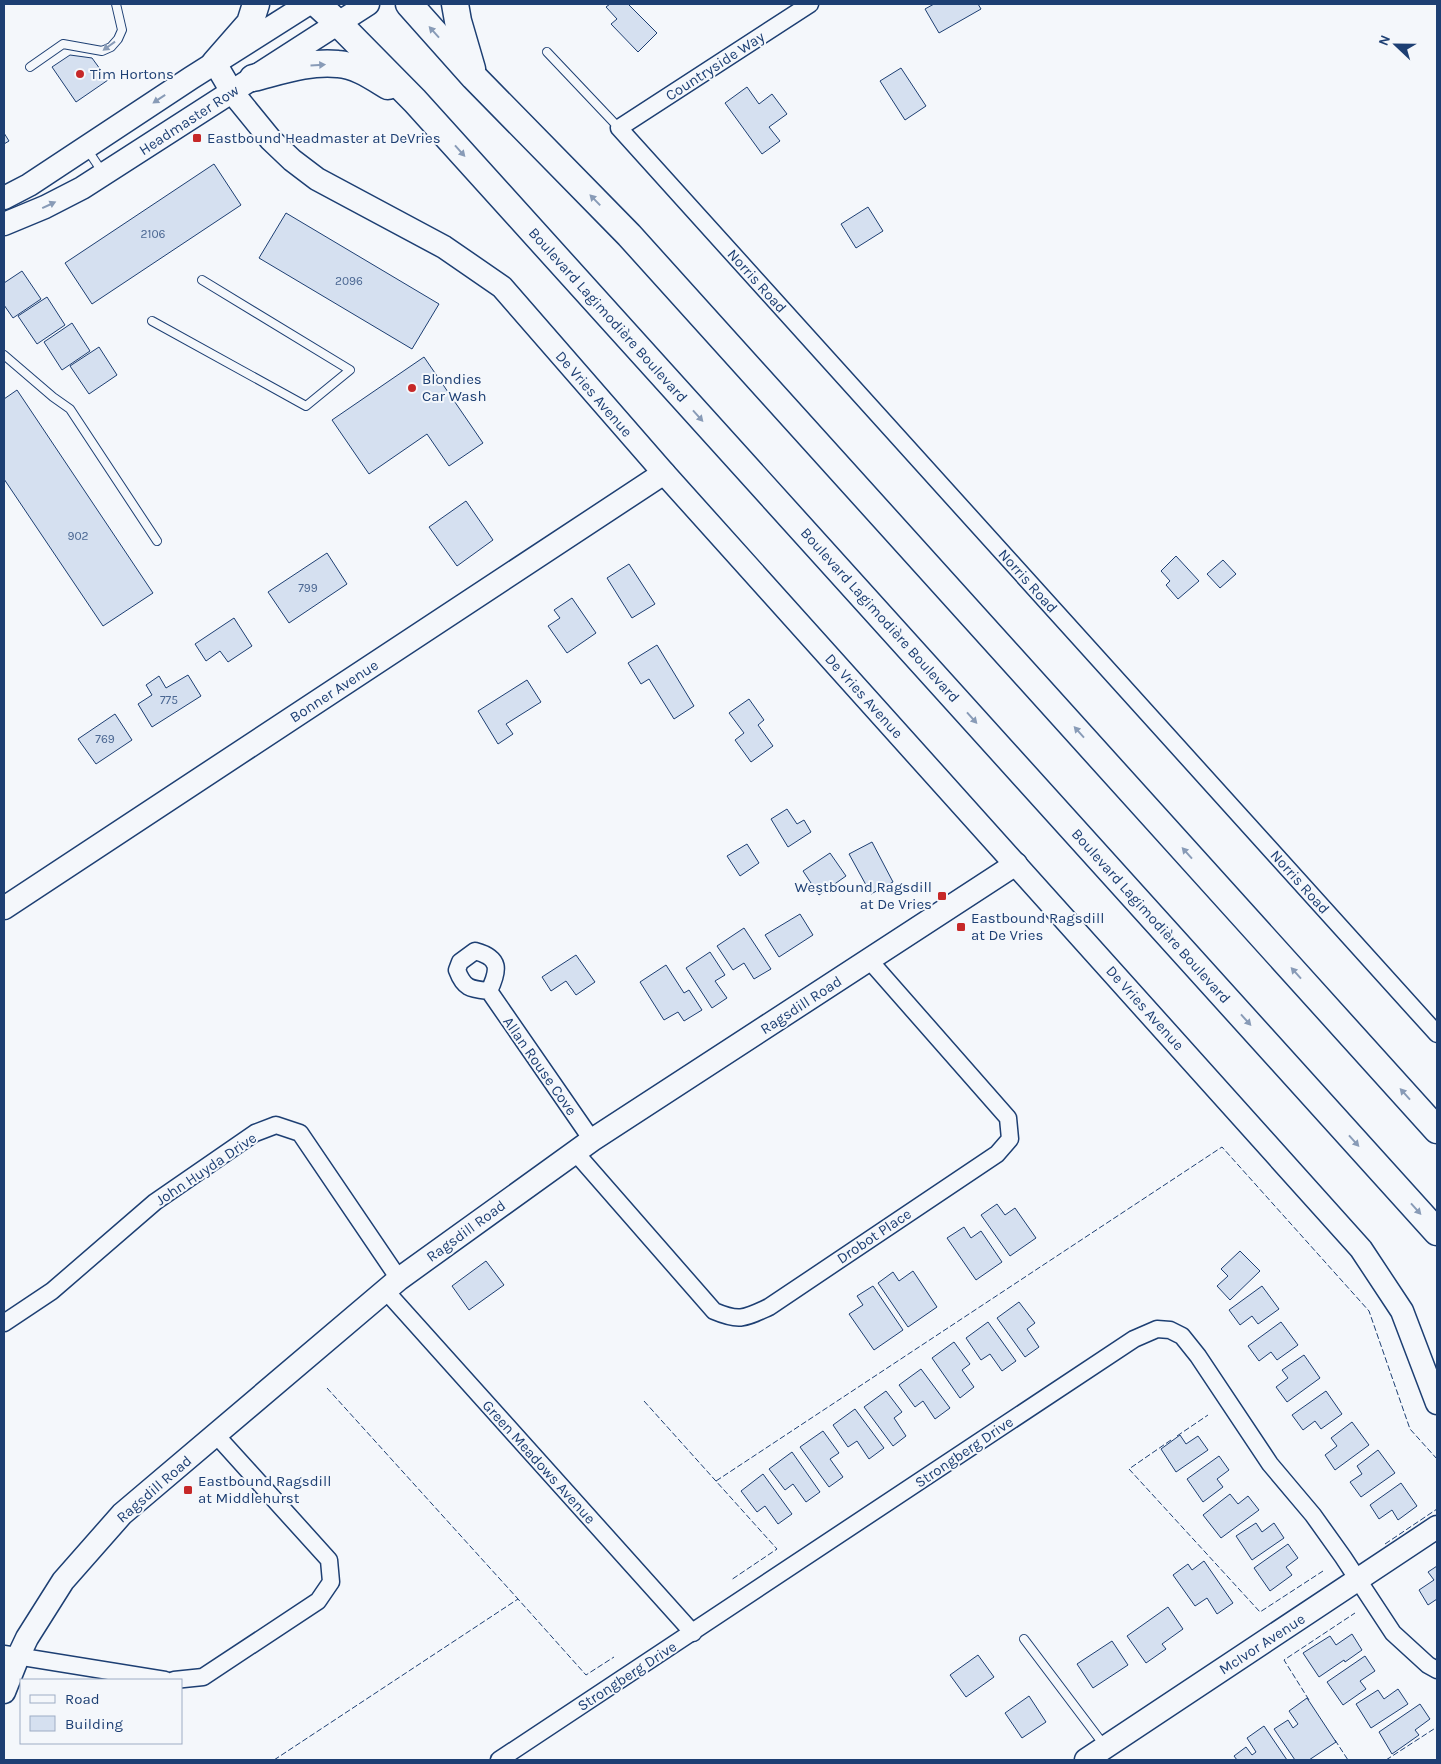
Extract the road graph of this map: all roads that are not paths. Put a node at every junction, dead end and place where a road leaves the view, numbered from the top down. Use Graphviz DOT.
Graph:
graph roads {
  1 [pos="116,4"];
  2 [pos="256,4"];
  3 [pos="308,4"];
  4 [pos="316,4"];
  5 [pos="368,4"];
  6 [pos="408,4"];
  7 [pos="454,4"];
  8 [pos="810,4"];
  9 [pos="339,24"];
  10 [pos="547,52"];
  11 [pos="215,64"];
  12 [pos="30,67"];
  13 [pos="474,77"];
  14 [pos="253,78"];
  15 [pos="232,92"];
  16 [pos="415,101"];
  17 [pos="619,128"];
  18 [pos="86,148"];
  19 [pos="104,175"];
  20 [pos="4,198"];
  21 [pos="4,224"];
  22 [pos="202,280"];
  23 [pos="152,321"];
  24 [pos="4,355"];
  25 [pos="664,473"];
  26 [pos="157,541"];
  27 [pos="1016,864"];
  28 [pos="4,908"];
  29 [pos="870,960"];
  30 [pos="489,991"];
  31 [pos="1437,1034"];
  32 [pos="1437,1130"];
  33 [pos="583,1146"];
  34 [pos="1437,1232"];
  35 [pos="392,1285"];
  36 [pos="4,1323"];
  37 [pos="1437,1403"];
  38 [pos="216,1435"];
  39 [pos="1437,1527"];
  40 [pos="1358,1581"];
  41 [pos="693,1633"];
  42 [pos="1024,1639"];
  43 [pos="11,1656"];
  44 [pos="1437,1670"];
  45 [pos="159,1679"];
  46 [pos="181,1679"];
  47 [pos="4,1692"];
  48 [pos="1106,1747"];
  49 [pos="499,1760"];
  50 [pos="1086,1760"];
  1 -- 12 [label="lane, one-way"];
  2 -- 11 [label="main road"];
  3 -- 11 [label="street"];
  4 -- 9 [label="main road, Boulevard Lagimodière Boulevard"];
  5 -- 9 [label="street, Headmaster Row"];
  13 -- 6 [label="main road, one-way"];
  7 -- 13 [label="main road"];
  8 -- 17 [label="street, Countryside Way"];
  9 -- 14 [label="street, Headmaster Row"];
  9 -- 16 [label="main road, Boulevard Lagimodière Boulevard"];
  10 -- 17 [label="lane"];
  11 -- 15 [label="street, De Vries Avenue"];
  11 -- 18 [label="street, one-way"];
  32 -- 13 [label="main road, one-way"];
  14 -- 15 [label="street, Headmaster Row"];
  14 -- 16 [label="main road, one-way"];
  15 -- 19 [label="street, Headmaster Row"];
  15 -- 25 [label="street, De Vries Avenue"];
  16 -- 34 [label="main road, Boulevard Lagimodière Boulevard, one-way"];
  17 -- 31 [label="street, Norris Road"];
  18 -- 19 [label="lane"];
  18 -- 20 [label="street"];
  21 -- 19 [label="street, Headmaster Row, one-way"];
  22 -- 23 [label="lane"];
  24 -- 26 [label="lane"];
  25 -- 27 [label="street, De Vries Avenue"];
  25 -- 28 [label="street, Bonner Avenue"];
  27 -- 29 [label="street, Ragsdill Road"];
  27 -- 37 [label="street, De Vries Avenue"];
  29 -- 33 [label="street, Ragsdill Road"];
  29 -- 33 [label="street, Drobot Place"];
  30 -- 33 [label="street, Allan Rouse Cove"];
  33 -- 35 [label="street, Ragsdill Road"];
  35 -- 36 [label="street, John Huyda Drive"];
  35 -- 38 [label="street, Ragsdill Road"];
  35 -- 41 [label="street, Green Meadows Avenue"];
  38 -- 43 [label="street, Ragsdill Road"];
  38 -- 46 [label="street"];
  39 -- 40 [label="street, McIvor Avenue"];
  40 -- 41 [label="street, Strongberg Drive"];
  40 -- 44 [label="street, Strongberg Drive"];
  40 -- 48 [label="street, McIvor Avenue"];
  41 -- 49 [label="street, Strongberg Drive"];
  42 -- 48 [label="lane"];
  43 -- 45 [label="street"];
  43 -- 47 [label="street, Ragsdill Road"];
  48 -- 50 [label="street, McIvor Avenue"];
}
